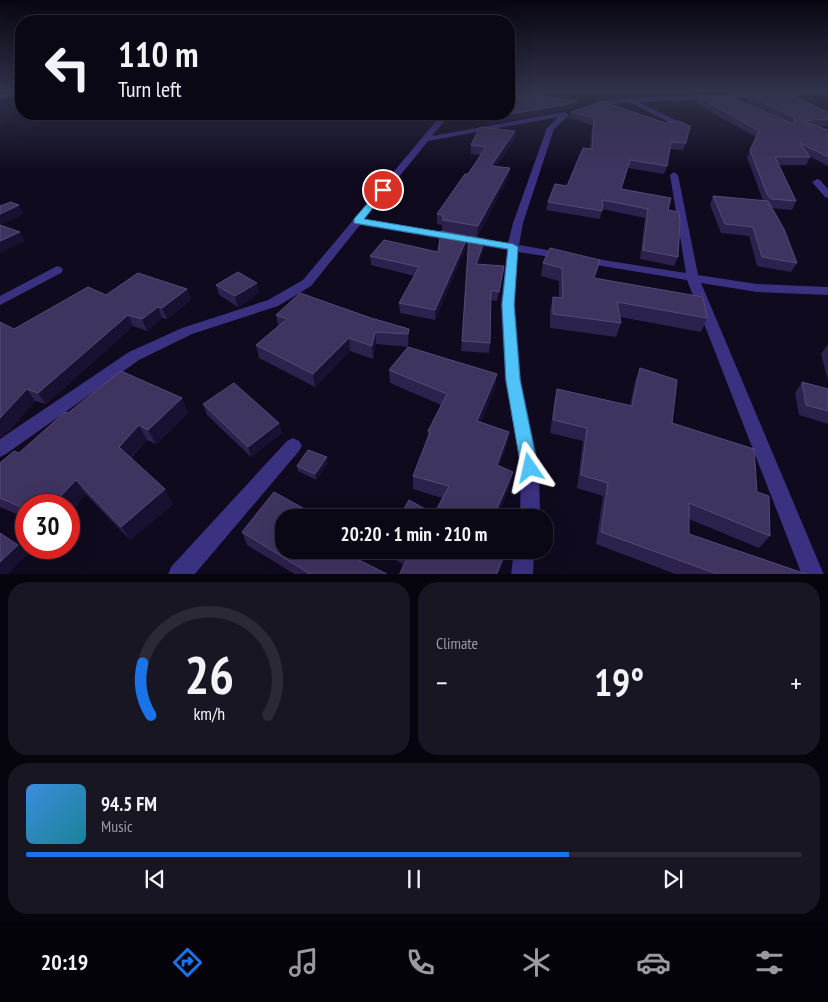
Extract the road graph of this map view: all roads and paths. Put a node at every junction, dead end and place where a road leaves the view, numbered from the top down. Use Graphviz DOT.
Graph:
graph roads {
  1 [pos="542,118"];
  2 [pos="563,118"];
  3 [pos="665,118"];
  4 [pos="442,120"];
  5 [pos="687,129"];
  6 [pos="428,138"];
  7 [pos="674,175"];
  8 [pos="817,182"];
  9 [pos="828,195"];
  10 [pos="357,221"];
  11 [pos="513,247"];
  12 [pos="57,270"];
  13 [pos="693,279"];
  14 [pos="828,291"];
  15 [pos="0,301"];
  16 [pos="293,446"];
  17 [pos="0,449"];
  18 [pos="530,509"];
  19 [pos="523,559"];
  20 [pos="179,574"];
  21 [pos="522,574"];
  22 [pos="813,574"];
  1 -- 6 [label="street"];
  2 -- 11 [label="street"];
  3 -- 5 [label="street"];
  4 -- 6 [label="street"];
  6 -- 10 [label="street"];
  7 -- 13 [label="street"];
  8 -- 9 [label="street"];
  10 -- 11 [label="street"];
  10 -- 17 [label="street"];
  11 -- 13 [label="street"];
  11 -- 18 [label="street"];
  12 -- 15 [label="street"];
  13 -- 14 [label="street"];
  13 -- 22 [label="street"];
  16 -- 20 [label="street"];
  19 -- 21 [label="street"];
}
